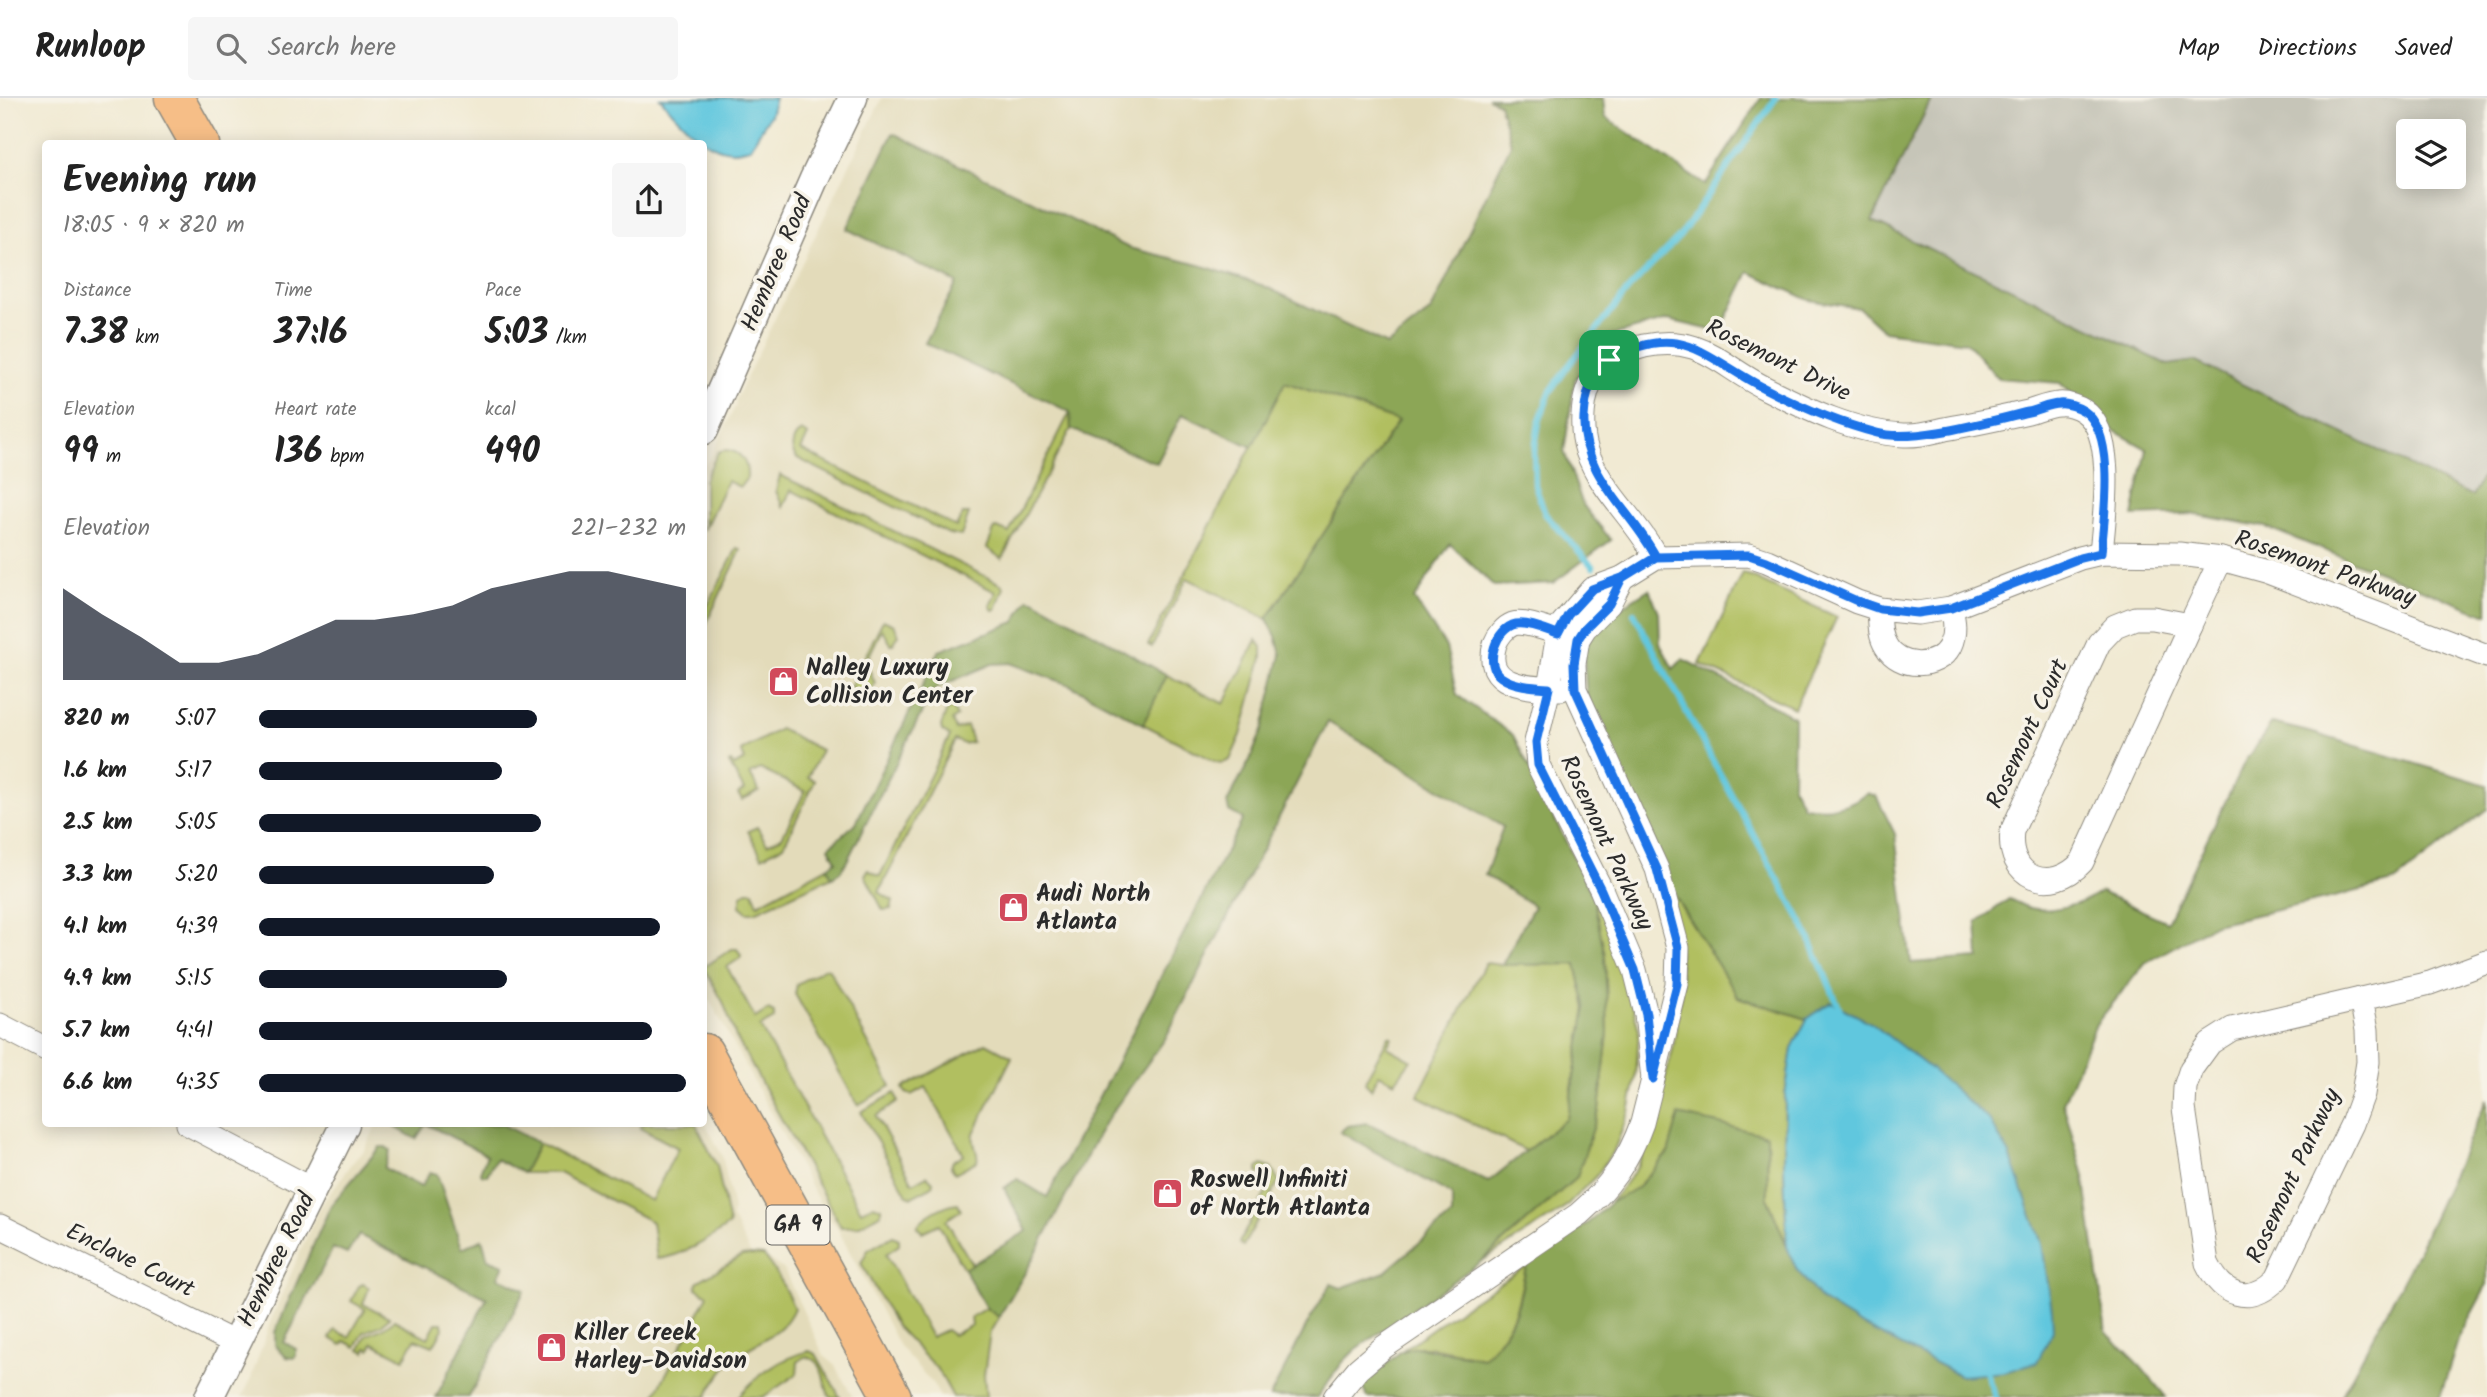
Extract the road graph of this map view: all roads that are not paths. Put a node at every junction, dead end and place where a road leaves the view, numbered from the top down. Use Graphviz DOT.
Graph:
graph roads {
  1 [pos="174,98"];
  2 [pos="853,98"];
  3 [pos="198,140"];
  4 [pos="707,423"];
  5 [pos="2101,553"];
  6 [pos="1656,557"];
  7 [pos="2221,559"];
  8 [pos="1951,608"];
  9 [pos="1880,609"];
  10 [pos="2190,625"];
  11 [pos="1568,637"];
  12 [pos="2487,656"];
  13 [pos="1549,688"];
  14 [pos="1575,689"];
  15 [pos="2487,962"];
  16 [pos="2361,999"];
  17 [pos="0,1025"];
  18 [pos="42,1047"];
  19 [pos="707,1058"];
  20 [pos="1653,1079"];
  21 [pos="194,1127"];
  22 [pos="343,1127"];
  23 [pos="312,1189"];
  24 [pos="0,1226"];
  25 [pos="237,1343"];
  26 [pos="209,1397"];
  27 [pos="892,1397"];
  28 [pos="1335,1397"];
  1 -- 3 [label="highway"];
  2 -- 4 [label="street, Hembree Road"];
  5 -- 6 [label="street, Rosemont Drive"];
  5 -- 7 [label="street, Rosemont Parkway"];
  5 -- 8 [label="street, Rosemont Parkway"];
  6 -- 9 [label="street, Rosemont Parkway"];
  6 -- 11 [label="street"];
  7 -- 10 [label="street, Rosemont Court"];
  7 -- 12 [label="street, Rosemont Parkway"];
  8 -- 9 [label="street, Rosemont Parkway"];
  8 -- 9 [label="street"];
  10 -- 10 [label="street, Rosemont Court"];
  11 -- 13 [label="street, Rosemont Parkway"];
  11 -- 13 [label="street"];
  11 -- 14 [label="street, Rosemont Parkway"];
  13 -- 14 [label="street"];
  13 -- 20 [label="street, Rosemont Parkway"];
  14 -- 20 [label="street, Rosemont Parkway"];
  15 -- 16 [label="street, Rosemont Parkway"];
  16 -- 16 [label="street, Rosemont Parkway"];
  17 -- 18 [label="street"];
  19 -- 27 [label="highway, GA 9"];
  20 -- 28 [label="street, Rosemont Parkway"];
  21 -- 23 [label="street"];
  22 -- 23 [label="street, Hembree Road"];
  23 -- 25 [label="street, Hembree Road"];
  24 -- 25 [label="street, Enclave Court"];
  25 -- 26 [label="street, Hembree Road"];
}
